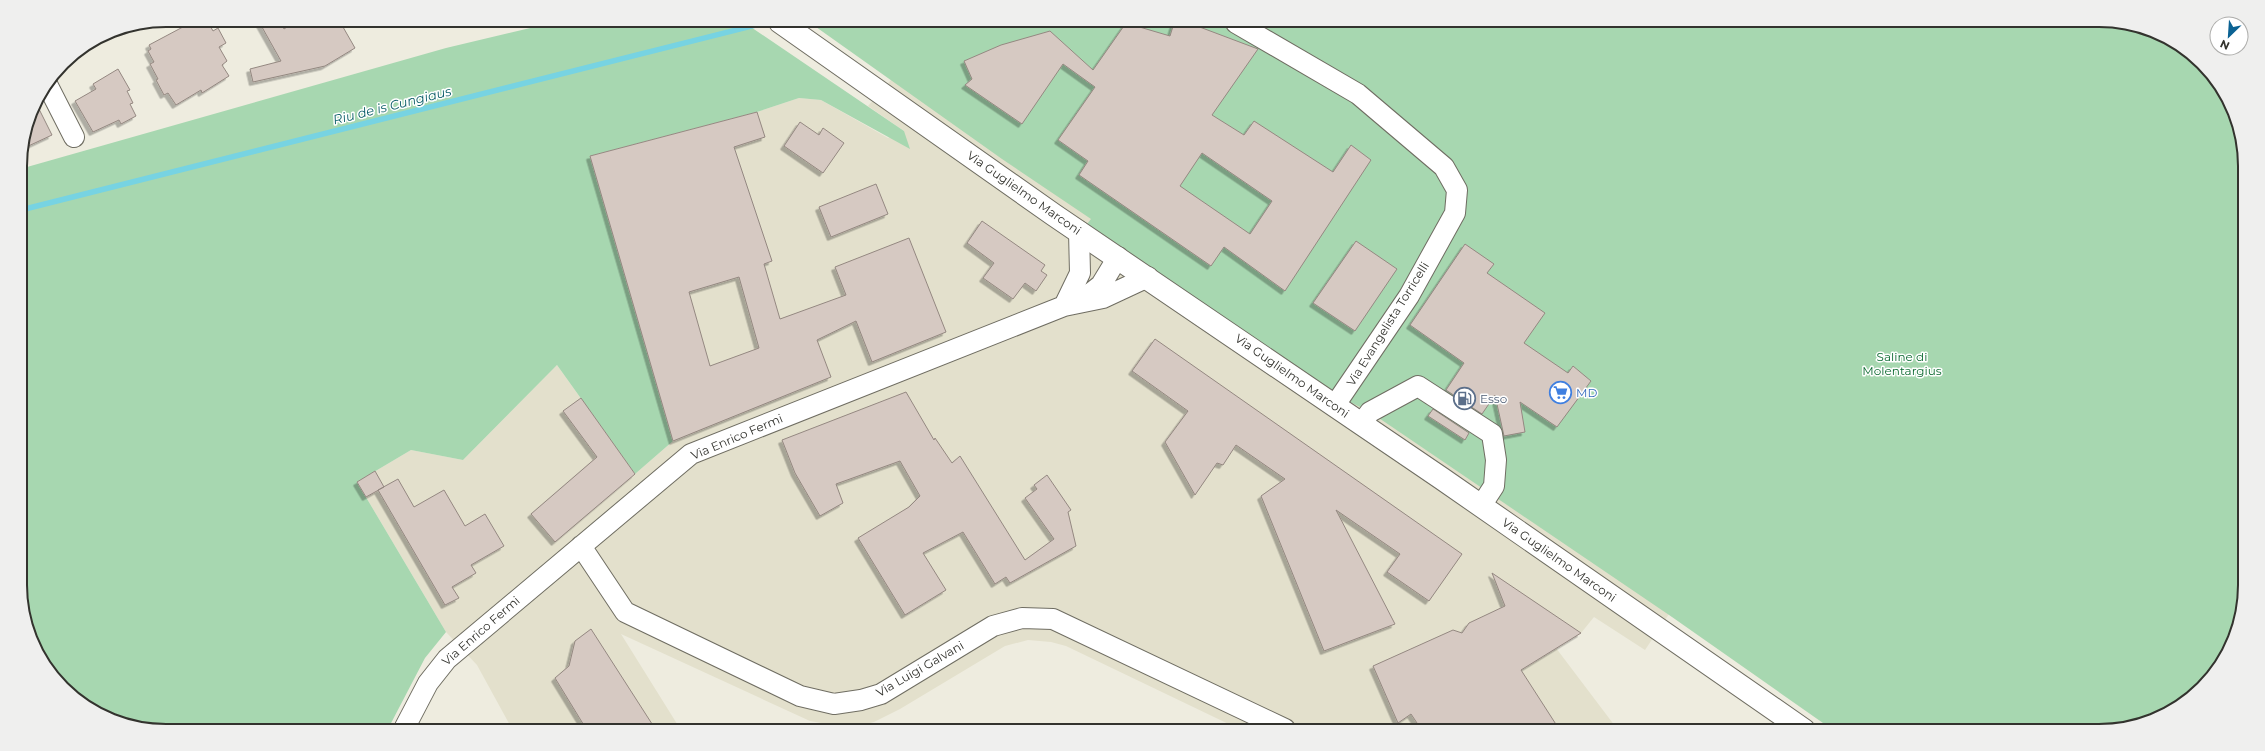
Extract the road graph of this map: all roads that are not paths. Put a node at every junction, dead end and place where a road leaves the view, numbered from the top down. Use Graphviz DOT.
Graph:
graph roads {
  1 [pos="787,27"];
  2 [pos="1243,27"];
  3 [pos="50,91"];
  4 [pos="74,137"];
  5 [pos="1079,231"];
  6 [pos="1118,257"];
  7 [pos="1148,277"];
  8 [pos="1070,304"];
  9 [pos="1335,405"];
  10 [pos="1361,424"];
  11 [pos="1481,506"];
  12 [pos="581,546"];
  13 [pos="407,724"];
  14 [pos="1274,724"];
  15 [pos="1795,724"];
  1 -- 5 [label="main road, Via Guglielmo Marconi"];
  2 -- 9 [label="street, Via Evangelista Torricelli"];
  3 -- 4 [label="street"];
  5 -- 6 [label="main road, Via Guglielmo Marconi"];
  5 -- 8 [label="street"];
  6 -- 7 [label="main road, Via Guglielmo Marconi"];
  6 -- 8 [label="street"];
  7 -- 8 [label="street, Via Enrico Fermi"];
  7 -- 9 [label="main road, Via Guglielmo Marconi"];
  8 -- 12 [label="street, Via Enrico Fermi"];
  9 -- 10 [label="main road, Via Guglielmo Marconi"];
  10 -- 11 [label="main road, Via Guglielmo Marconi"];
  10 -- 11 [label="street"];
  11 -- 15 [label="main road, Via Guglielmo Marconi"];
  12 -- 13 [label="street, Via Enrico Fermi"];
  12 -- 14 [label="street, Via Luigi Galvani"];
}
